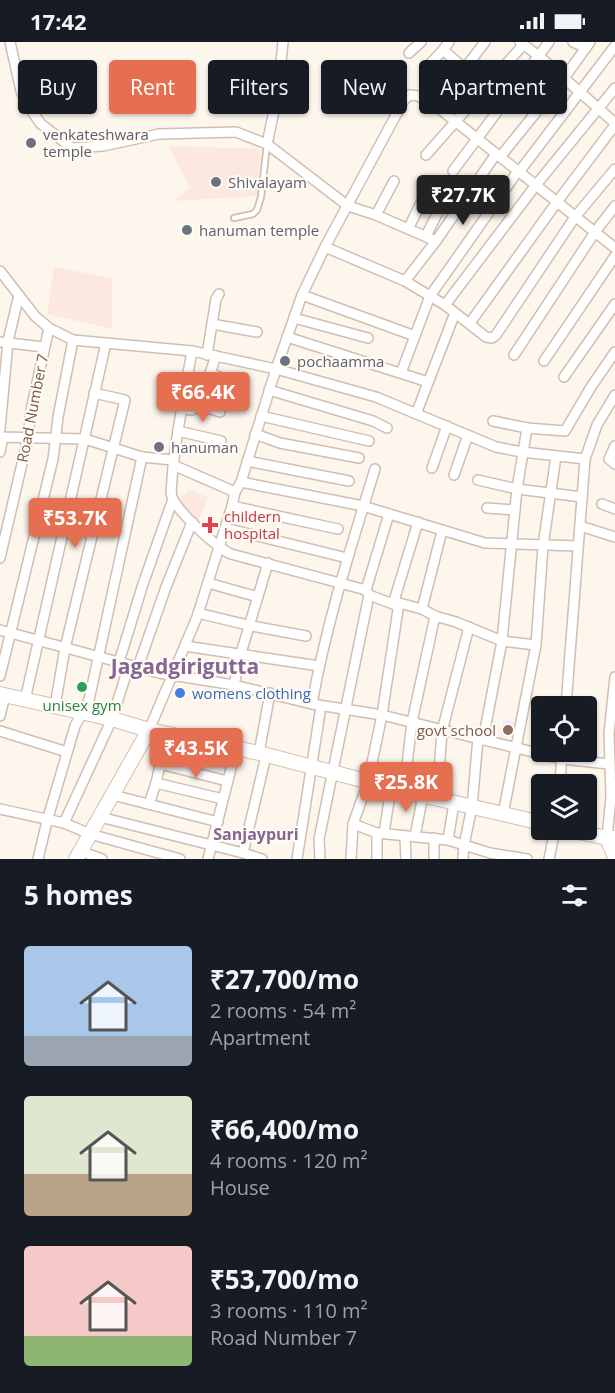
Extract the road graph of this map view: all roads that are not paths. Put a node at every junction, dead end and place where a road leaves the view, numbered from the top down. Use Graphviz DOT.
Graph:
graph roads {
  1 [pos="10,42"];
  2 [pos="283,42"];
  3 [pos="421,42"];
  4 [pos="485,42"];
  5 [pos="549,42"];
  6 [pos="573,42"];
  7 [pos="521,43"];
  8 [pos="588,45"];
  9 [pos="446,46"];
  10 [pos="615,46"];
  11 [pos="409,53"];
  12 [pos="540,57"];
  13 [pos="433,60"];
  14 [pos="457,60"];
  15 [pos="470,60"];
  16 [pos="543,60"];
  17 [pos="567,74"];
  18 [pos="567,81"];
  19 [pos="615,88"];
  20 [pos="580,92"];
  21 [pos="419,97"];
  22 [pos="599,109"];
  23 [pos="445,114"];
  24 [pos="533,114"];
  25 [pos="456,123"];
  26 [pos="615,124"];
  27 [pos="478,139"];
  28 [pos="267,144"];
  29 [pos="426,155"];
  30 [pos="498,155"];
  31 [pos="615,169"];
  32 [pos="453,171"];
  33 [pos="519,172"];
  34 [pos="394,181"];
  35 [pos="536,185"];
  36 [pos="426,193"];
  37 [pos="445,198"];
  38 [pos="557,202"];
  39 [pos="348,206"];
  40 [pos="615,206"];
  41 [pos="376,215"];
  42 [pos="575,217"];
  43 [pos="234,218"];
  44 [pos="408,229"];
  45 [pos="595,232"];
  46 [pos="426,236"];
  47 [pos="436,241"];
  48 [pos="325,247"];
  49 [pos="615,248"];
  50 [pos="615,256"];
  51 [pos="0,271"];
  52 [pos="405,281"];
  53 [pos="219,294"];
  54 [pos="19,295"];
  55 [pos="302,295"];
  56 [pos="430,296"];
  57 [pos="615,304"];
  58 [pos="445,305"];
  59 [pos="455,313"];
  60 [pos="294,318"];
  61 [pos="470,323"];
  62 [pos="212,324"];
  63 [pos="49,328"];
  64 [pos="257,332"];
  65 [pos="415,336"];
  66 [pos="287,337"];
  67 [pos="369,338"];
  68 [pos="73,340"];
  69 [pos="4,342"];
  70 [pos="106,343"];
  71 [pos="44,347"];
  72 [pos="192,351"];
  73 [pos="615,352"];
  74 [pos="514,355"];
  75 [pos="212,356"];
  76 [pos="544,361"];
  77 [pos="276,369"];
  78 [pos="210,373"];
  79 [pos="401,373"];
  80 [pos="564,377"];
  81 [pos="428,382"];
  82 [pos="241,386"];
  83 [pos="269,390"];
  84 [pos="94,393"];
  85 [pos="615,395"];
  86 [pos="199,405"];
  87 [pos="182,409"];
  88 [pos="220,412"];
  89 [pos="416,414"];
  90 [pos="261,416"];
  91 [pos="494,421"];
  92 [pos="447,426"];
  93 [pos="387,428"];
  94 [pos="527,428"];
  95 [pos="178,431"];
  96 [pos="1,434"];
  97 [pos="255,434"];
  98 [pos="468,435"];
  99 [pos="28,438"];
  100 [pos="56,439"];
  101 [pos="85,439"];
  102 [pos="221,441"];
  103 [pos="369,441"];
  104 [pos="615,446"];
  105 [pos="114,448"];
  106 [pos="0,452"];
  107 [pos="522,452"];
  108 [pos="555,456"];
  109 [pos="142,457"];
  110 [pos="359,458"];
  111 [pos="585,459"];
  112 [pos="247,461"];
  113 [pos="173,463"];
  114 [pos="615,464"];
  115 [pos="432,468"];
  116 [pos="375,469"];
  117 [pos="454,476"];
  118 [pos="478,480"];
  119 [pos="350,481"];
  120 [pos="241,482"];
  121 [pos="517,489"];
  122 [pos="235,492"];
  123 [pos="551,494"];
  124 [pos="582,497"];
  125 [pos="173,499"];
  126 [pos="602,504"];
  127 [pos="232,506"];
  128 [pos="363,506"];
  129 [pos="487,508"];
  130 [pos="615,509"];
  131 [pos="515,510"];
  132 [pos="390,514"];
  133 [pos="192,522"];
  134 [pos="418,522"];
  135 [pos="580,526"];
  136 [pos="225,528"];
  137 [pos="338,529"];
  138 [pos="442,531"];
  139 [pos="615,537"];
  140 [pos="511,544"];
  141 [pos="543,546"];
  142 [pos="578,546"];
  143 [pos="219,548"];
  144 [pos="0,558"];
  145 [pos="347,558"];
  146 [pos="267,563"];
  147 [pos="340,582"];
  148 [pos="208,584"];
  149 [pos="367,592"];
  150 [pos="258,597"];
  151 [pos="396,603"];
  152 [pos="423,609"];
  153 [pos="198,613"];
  154 [pos="435,616"];
  155 [pos="249,625"];
  156 [pos="469,627"];
  157 [pos="0,630"];
  158 [pos="10,633"];
  159 [pos="306,636"];
  160 [pos="37,639"];
  161 [pos="502,641"];
  162 [pos="536,645"];
  163 [pos="185,646"];
  164 [pos="65,648"];
  165 [pos="241,653"];
  166 [pos="99,655"];
  167 [pos="119,662"];
  168 [pos="133,666"];
  169 [pos="319,666"];
  170 [pos="171,674"];
  171 [pos="0,676"];
  172 [pos="615,677"];
  173 [pos="234,685"];
  174 [pos="270,693"];
  175 [pos="3,695"];
  176 [pos="567,696"];
  177 [pos="25,700"];
  178 [pos="316,705"];
  179 [pos="55,706"];
  180 [pos="346,708"];
  181 [pos="83,714"];
  182 [pos="0,716"];
  183 [pos="382,716"];
  184 [pos="112,719"];
  185 [pos="412,722"];
  186 [pos="0,730"];
  187 [pos="149,730"];
  188 [pos="442,731"];
  189 [pos="167,733"];
  190 [pos="612,733"];
  191 [pos="481,739"];
  192 [pos="516,748"];
  193 [pos="236,749"];
  194 [pos="531,750"];
  195 [pos="67,752"];
  196 [pos="262,755"];
  197 [pos="597,762"];
  198 [pos="160,764"];
  199 [pos="609,764"];
  200 [pos="311,768"];
  201 [pos="332,771"];
  202 [pos="227,781"];
  203 [pos="368,782"];
  204 [pos="156,783"];
  205 [pos="397,789"];
  206 [pos="113,795"];
  207 [pos="423,795"];
  208 [pos="613,796"];
  209 [pos="223,799"];
  210 [pos="437,799"];
  211 [pos="454,802"];
  212 [pos="149,804"];
  213 [pos="472,807"];
  214 [pos="0,809"];
  215 [pos="503,814"];
  216 [pos="100,817"];
  217 [pos="531,820"];
  218 [pos="47,821"];
  219 [pos="218,822"];
  220 [pos="64,823"];
  221 [pos="353,824"];
  222 [pos="381,833"];
  223 [pos="90,834"];
  224 [pos="410,836"];
  225 [pos="434,838"];
  226 [pos="611,838"];
  227 [pos="448,840"];
  228 [pos="553,840"];
  229 [pos="212,846"];
  230 [pos="464,846"];
  231 [pos="243,853"];
  232 [pos="78,855"];
  233 [pos="490,856"];
  234 [pos="615,857"];
  235 [pos="38,859"];
  236 [pos="102,859"];
  237 [pos="180,859"];
  238 [pos="208,859"];
  239 [pos="262,859"];
  240 [pos="297,859"];
  241 [pos="320,859"];
  242 [pos="351,859"];
  243 [pos="377,859"];
  244 [pos="405,859"];
  245 [pos="434,859"];
  246 [pos="463,859"];
  247 [pos="523,859"];
  248 [pos="549,859"];
  1 -- 28 [label="street"];
  2 -- 28 [label="street"];
  3 -- 11 [label="street"];
  4 -- 15 [label="street"];
  5 -- 12 [label="street"];
  6 -- 8 [label="street"];
  7 -- 12 [label="street"];
  7 -- 25 [label="street"];
  8 -- 17 [label="street"];
  9 -- 13 [label="street"];
  9 -- 14 [label="street"];
  10 -- 20 [label="street"];
  12 -- 16 [label="street"];
  12 -- 27 [label="street"];
  18 -- 20 [label="street"];
  19 -- 22 [label="street"];
  20 -- 22 [label="street"];
  20 -- 33 [label="street"];
  21 -- 39 [label="street"];
  22 -- 26 [label="street"];
  22 -- 35 [label="street"];
  23 -- 25 [label="street"];
  24 -- 30 [label="street"];
  25 -- 27 [label="street"];
  25 -- 29 [label="street"];
  26 -- 38 [label="street"];
  27 -- 30 [label="street"];
  27 -- 32 [label="street"];
  28 -- 39 [label="street"];
  28 -- 43 [label="lane"];
  30 -- 33 [label="street"];
  30 -- 47 [label="street"];
  31 -- 42 [label="street"];
  33 -- 35 [label="street"];
  33 -- 56 [label="street"];
  34 -- 41 [label="street"];
  35 -- 38 [label="street"];
  35 -- 58 [label="street"];
  36 -- 44 [label="street"];
  37 -- 46 [label="street"];
  38 -- 42 [label="street"];
  38 -- 61 [label="street"];
  39 -- 41 [label="street"];
  39 -- 48 [label="street"];
  40 -- 45 [label="street"];
  41 -- 44 [label="street"];
  42 -- 45 [label="street"];
  42 -- 61 [label="street"];
  44 -- 46 [label="street"];
  45 -- 49 [label="street"];
  45 -- 74 [label="street"];
  46 -- 47 [label="street"];
  47 -- 52 [label="street"];
  48 -- 52 [label="street"];
  48 -- 55 [label="street"];
  50 -- 76 [label="street"];
  51 -- 54 [label="street"];
  52 -- 56 [label="street"];
  53 -- 62 [label="street"];
  54 -- 63 [label="street"];
  54 -- 69 [label="street"];
  55 -- 60 [label="street"];
  55 -- 65 [label="street"];
  56 -- 58 [label="street"];
  56 -- 65 [label="street"];
  57 -- 80 [label="street"];
  58 -- 59 [label="street"];
  59 -- 61 [label="street"];
  59 -- 81 [label="street"];
  60 -- 66 [label="street"];
  60 -- 67 [label="street"];
  62 -- 64 [label="street"];
  62 -- 75 [label="street"];
  63 -- 68 [label="street"];
  63 -- 71 [label="street, Road Number 7"];
  65 -- 79 [label="street"];
  66 -- 77 [label="street"];
  66 -- 79 [label="street"];
  68 -- 70 [label="street"];
  68 -- 100 [label="street"];
  69 -- 71 [label="street"];
  69 -- 96 [label="street"];
  70 -- 72 [label="street"];
  70 -- 84 [label="street"];
  71 -- 99 [label="street, Road Number 7"];
  72 -- 75 [label="street"];
  72 -- 87 [label="street"];
  73 -- 94 [label="street"];
  75 -- 77 [label="street"];
  75 -- 78 [label="street"];
  77 -- 83 [label="street"];
  77 -- 89 [label="street"];
  78 -- 82 [label="street"];
  78 -- 86 [label="street"];
  79 -- 81 [label="street"];
  81 -- 89 [label="street"];
  83 -- 90 [label="street"];
  83 -- 93 [label="street"];
  84 -- 101 [label="street"];
  84 -- 105 [label="street"];
  85 -- 111 [label="street"];
  86 -- 87 [label="street"];
  86 -- 88 [label="street"];
  87 -- 95 [label="street"];
  89 -- 92 [label="street"];
  90 -- 97 [label="street"];
  90 -- 103 [label="street"];
  91 -- 94 [label="street"];
  92 -- 98 [label="street"];
  92 -- 115 [label="street"];
  94 -- 107 [label="street"];
  95 -- 102 [label="street"];
  95 -- 113 [label="street"];
  96 -- 99 [label="street"];
  96 -- 106 [label="street"];
  97 -- 110 [label="street"];
  97 -- 112 [label="street"];
  98 -- 107 [label="street"];
  98 -- 117 [label="street"];
  99 -- 100 [label="street"];
  99 -- 144 [label="street, Road Number 7"];
  100 -- 101 [label="street"];
  100 -- 158 [label="street"];
  101 -- 105 [label="street"];
  101 -- 160 [label="street"];
  104 -- 114 [label="street"];
  105 -- 109 [label="street"];
  105 -- 164 [label="street"];
  107 -- 108 [label="street"];
  107 -- 121 [label="street"];
  108 -- 111 [label="street"];
  108 -- 123 [label="street"];
  109 -- 113 [label="street"];
  109 -- 166 [label="street"];
  111 -- 124 [label="street"];
  112 -- 119 [label="street"];
  112 -- 120 [label="street"];
  113 -- 122 [label="street"];
  113 -- 125 [label="street"];
  116 -- 128 [label="street"];
  118 -- 121 [label="street"];
  120 -- 122 [label="street"];
  120 -- 128 [label="street"];
  121 -- 123 [label="street"];
  121 -- 131 [label="street"];
  122 -- 127 [label="street"];
  123 -- 124 [label="street"];
  123 -- 141 [label="street"];
  124 -- 135 [label="street"];
  125 -- 133 [label="street"];
  125 -- 167 [label="street"];
  126 -- 130 [label="street"];
  127 -- 136 [label="street"];
  127 -- 137 [label="street"];
  128 -- 132 [label="street"];
  128 -- 145 [label="street"];
  129 -- 131 [label="street"];
  131 -- 140 [label="street"];
  132 -- 134 [label="street"];
  132 -- 149 [label="street"];
  133 -- 143 [label="street"];
  133 -- 168 [label="street"];
  134 -- 138 [label="street"];
  134 -- 151 [label="street"];
  135 -- 139 [label="street"];
  135 -- 142 [label="street"];
  136 -- 143 [label="street"];
  136 -- 145 [label="street"];
  138 -- 140 [label="street"];
  138 -- 152 [label="street"];
  140 -- 141 [label="street"];
  140 -- 161 [label="street"];
  141 -- 142 [label="street"];
  141 -- 162 [label="street"];
  142 -- 176 [label="street"];
  143 -- 146 [label="street"];
  143 -- 148 [label="street"];
  145 -- 147 [label="street"];
  146 -- 147 [label="street"];
  146 -- 150 [label="street"];
  147 -- 149 [label="street"];
  147 -- 169 [label="street"];
  148 -- 150 [label="street"];
  148 -- 153 [label="street"];
  149 -- 151 [label="street"];
  149 -- 180 [label="street"];
  150 -- 155 [label="street"];
  151 -- 152 [label="street"];
  151 -- 183 [label="street"];
  152 -- 154 [label="street"];
  153 -- 155 [label="street"];
  153 -- 163 [label="street"];
  154 -- 156 [label="street"];
  154 -- 185 [label="street"];
  155 -- 159 [label="street"];
  155 -- 165 [label="street"];
  156 -- 161 [label="street"];
  156 -- 188 [label="street"];
  157 -- 158 [label="street"];
  158 -- 160 [label="street"];
  158 -- 171 [label="street"];
  160 -- 164 [label="street"];
  160 -- 177 [label="street"];
  161 -- 162 [label="street"];
  161 -- 191 [label="street"];
  162 -- 192 [label="street"];
  163 -- 165 [label="street"];
  163 -- 170 [label="street"];
  164 -- 166 [label="street"];
  164 -- 179 [label="street"];
  165 -- 169 [label="street"];
  165 -- 173 [label="street"];
  166 -- 167 [label="street"];
  166 -- 181 [label="street"];
  167 -- 168 [label="street"];
  168 -- 170 [label="street"];
  168 -- 184 [label="street"];
  169 -- 178 [label="street"];
  170 -- 173 [label="street"];
  170 -- 187 [label="street"];
  172 -- 190 [label="street"];
  173 -- 174 [label="street"];
  174 -- 178 [label="street"];
  174 -- 196 [label="street"];
  175 -- 177 [label="street"];
  175 -- 182 [label="street"];
  177 -- 179 [label="street"];
  178 -- 180 [label="street"];
  178 -- 200 [label="street"];
  179 -- 181 [label="street"];
  180 -- 183 [label="street"];
  180 -- 201 [label="street"];
  181 -- 184 [label="street"];
  181 -- 195 [label="street"];
  183 -- 185 [label="street"];
  183 -- 203 [label="street"];
  184 -- 187 [label="street"];
  184 -- 220 [label="street"];
  185 -- 188 [label="street"];
  185 -- 205 [label="street"];
  186 -- 195 [label="street"];
  187 -- 189 [label="street"];
  187 -- 206 [label="street"];
  188 -- 191 [label="street"];
  188 -- 210 [label="street"];
  189 -- 193 [label="street"];
  189 -- 198 [label="street"];
  190 -- 199 [label="street"];
  191 -- 192 [label="street"];
  191 -- 213 [label="street"];
  192 -- 194 [label="street"];
  192 -- 215 [label="street"];
  193 -- 196 [label="street"];
  193 -- 202 [label="street"];
  195 -- 218 [label="street"];
  196 -- 200 [label="street"];
  196 -- 231 [label="street"];
  197 -- 199 [label="street"];
  198 -- 202 [label="street"];
  198 -- 204 [label="street"];
  199 -- 208 [label="street"];
  200 -- 201 [label="street"];
  200 -- 240 [label="street"];
  201 -- 203 [label="street"];
  201 -- 241 [label="street"];
  202 -- 209 [label="street"];
  203 -- 205 [label="street"];
  203 -- 221 [label="street"];
  204 -- 209 [label="street"];
  204 -- 212 [label="street"];
  205 -- 207 [label="street"];
  205 -- 222 [label="street"];
  206 -- 212 [label="street"];
  206 -- 216 [label="street"];
  207 -- 210 [label="street"];
  207 -- 224 [label="street"];
  208 -- 226 [label="street"];
  209 -- 219 [label="street"];
  210 -- 211 [label="street"];
  211 -- 213 [label="street"];
  211 -- 227 [label="street"];
  212 -- 219 [label="street"];
  213 -- 215 [label="street"];
  213 -- 230 [label="street"];
  214 -- 218 [label="street"];
  215 -- 217 [label="street"];
  216 -- 223 [label="street"];
  216 -- 229 [label="street"];
  218 -- 220 [label="street"];
  218 -- 235 [label="street"];
  219 -- 229 [label="street"];
  220 -- 223 [label="street"];
  221 -- 222 [label="street"];
  221 -- 242 [label="street"];
  222 -- 224 [label="street"];
  222 -- 243 [label="street"];
  223 -- 232 [label="street"];
  223 -- 237 [label="street"];
  224 -- 225 [label="street"];
  224 -- 244 [label="street"];
  225 -- 227 [label="street"];
  225 -- 245 [label="street"];
  226 -- 234 [label="street"];
  227 -- 230 [label="street"];
  228 -- 248 [label="street"];
  229 -- 231 [label="street"];
  229 -- 238 [label="street"];
  230 -- 233 [label="street"];
  230 -- 246 [label="street"];
  231 -- 239 [label="street"];
  232 -- 236 [label="street"];
  233 -- 247 [label="street"];
}
